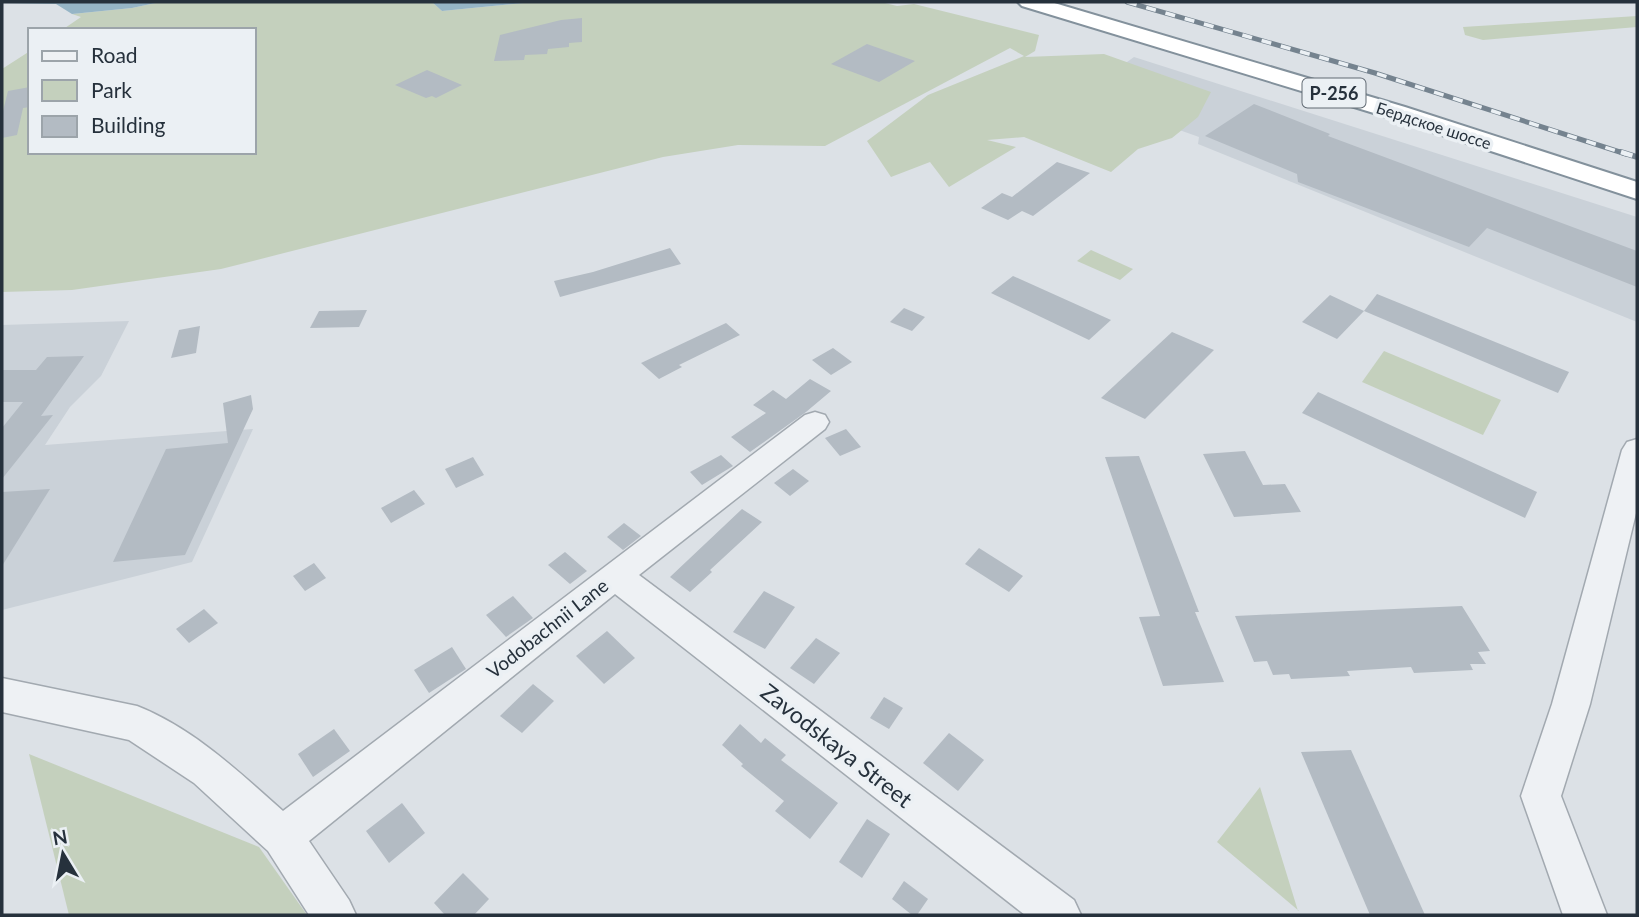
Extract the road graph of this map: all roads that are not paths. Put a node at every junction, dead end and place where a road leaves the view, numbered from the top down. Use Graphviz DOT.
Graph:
graph roads {
  1 [pos="1029,2"];
  2 [pos="1067,2"];
  3 [pos="1637,175"];
  4 [pos="1637,191"];
  5 [pos="815,422"];
  6 [pos="1637,450"];
  7 [pos="615,575"];
  8 [pos="2,695"];
  9 [pos="282,837"];
  10 [pos="334,915"];
  11 [pos="1059,915"];
  12 [pos="1585,915"];
  1 -- 4 [label="highway, Бердское шоссе / Р-256"];
  2 -- 3 [label="highway, Бердское шоссе / Р-256"];
  5 -- 7 [label="street, Vodobachnii Lane"];
  6 -- 12 [label="street"];
  7 -- 9 [label="street, Vodobachnii Lane"];
  7 -- 11 [label="street, Zavodskaya Street"];
  8 -- 9 [label="street"];
  9 -- 10 [label="street"];
}
